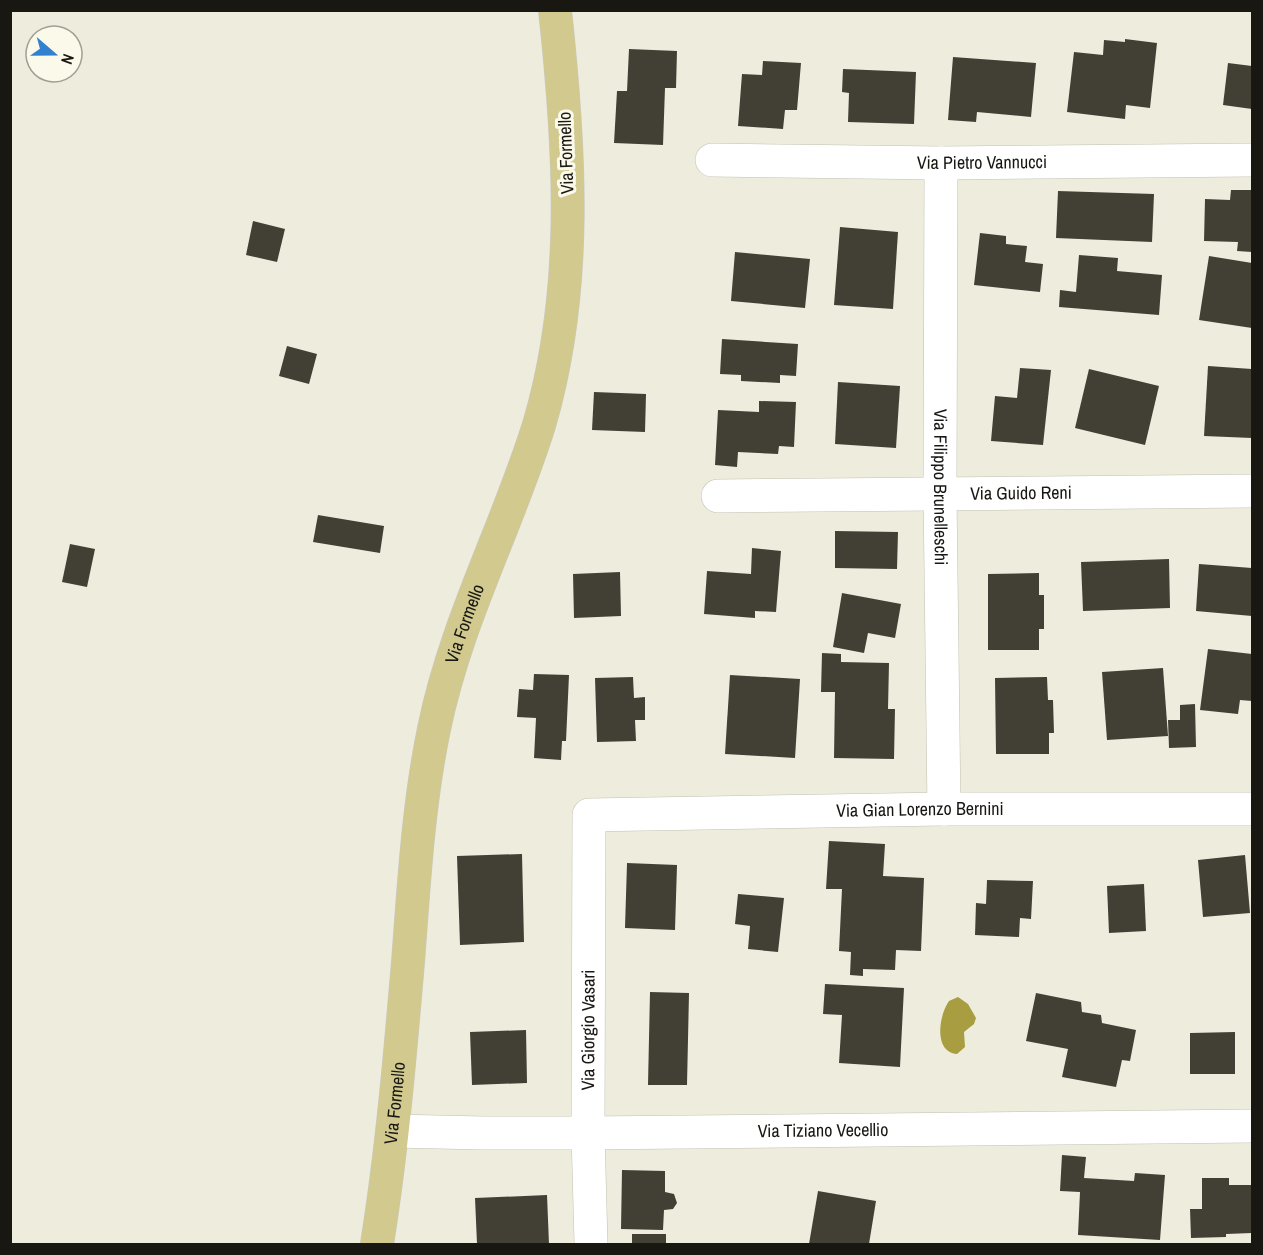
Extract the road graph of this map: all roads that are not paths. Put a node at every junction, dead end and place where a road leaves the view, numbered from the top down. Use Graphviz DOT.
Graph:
graph roads {
  1 [pos="555,10"];
  2 [pos="712,160"];
  3 [pos="1252,160"];
  4 [pos="942,163"];
  5 [pos="1252,491"];
  6 [pos="940,494"];
  7 [pos="718,496"];
  8 [pos="944,809"];
  9 [pos="1252,809"];
  10 [pos="589,815"];
  11 [pos="1252,1126"];
  12 [pos="393,1131"];
  13 [pos="588,1133"];
  14 [pos="377,1245"];
  15 [pos="591,1245"];
  1 -- 12 [label="main road, Via Formello"];
  2 -- 4 [label="street, Via Pietro Vannucci"];
  3 -- 4 [label="street, Via Pietro Vannucci"];
  4 -- 6 [label="street, Via Filippo Brunelleschi"];
  5 -- 6 [label="street, Via Guido Reni"];
  6 -- 7 [label="street, Via Guido Reni"];
  6 -- 8 [label="street, Via Filippo Brunelleschi"];
  8 -- 9 [label="street, Via Gian Lorenzo Bernini"];
  8 -- 10 [label="street, Via Gian Lorenzo Bernini"];
  10 -- 13 [label="street, Via Giorgio Vasari"];
  11 -- 13 [label="street, Via Tiziano Vecellio"];
  12 -- 13 [label="street, Via Tiziano Vecellio"];
  12 -- 14 [label="main road, Via Formello"];
  13 -- 15 [label="street, Via Giorgio Vasari"];
}
